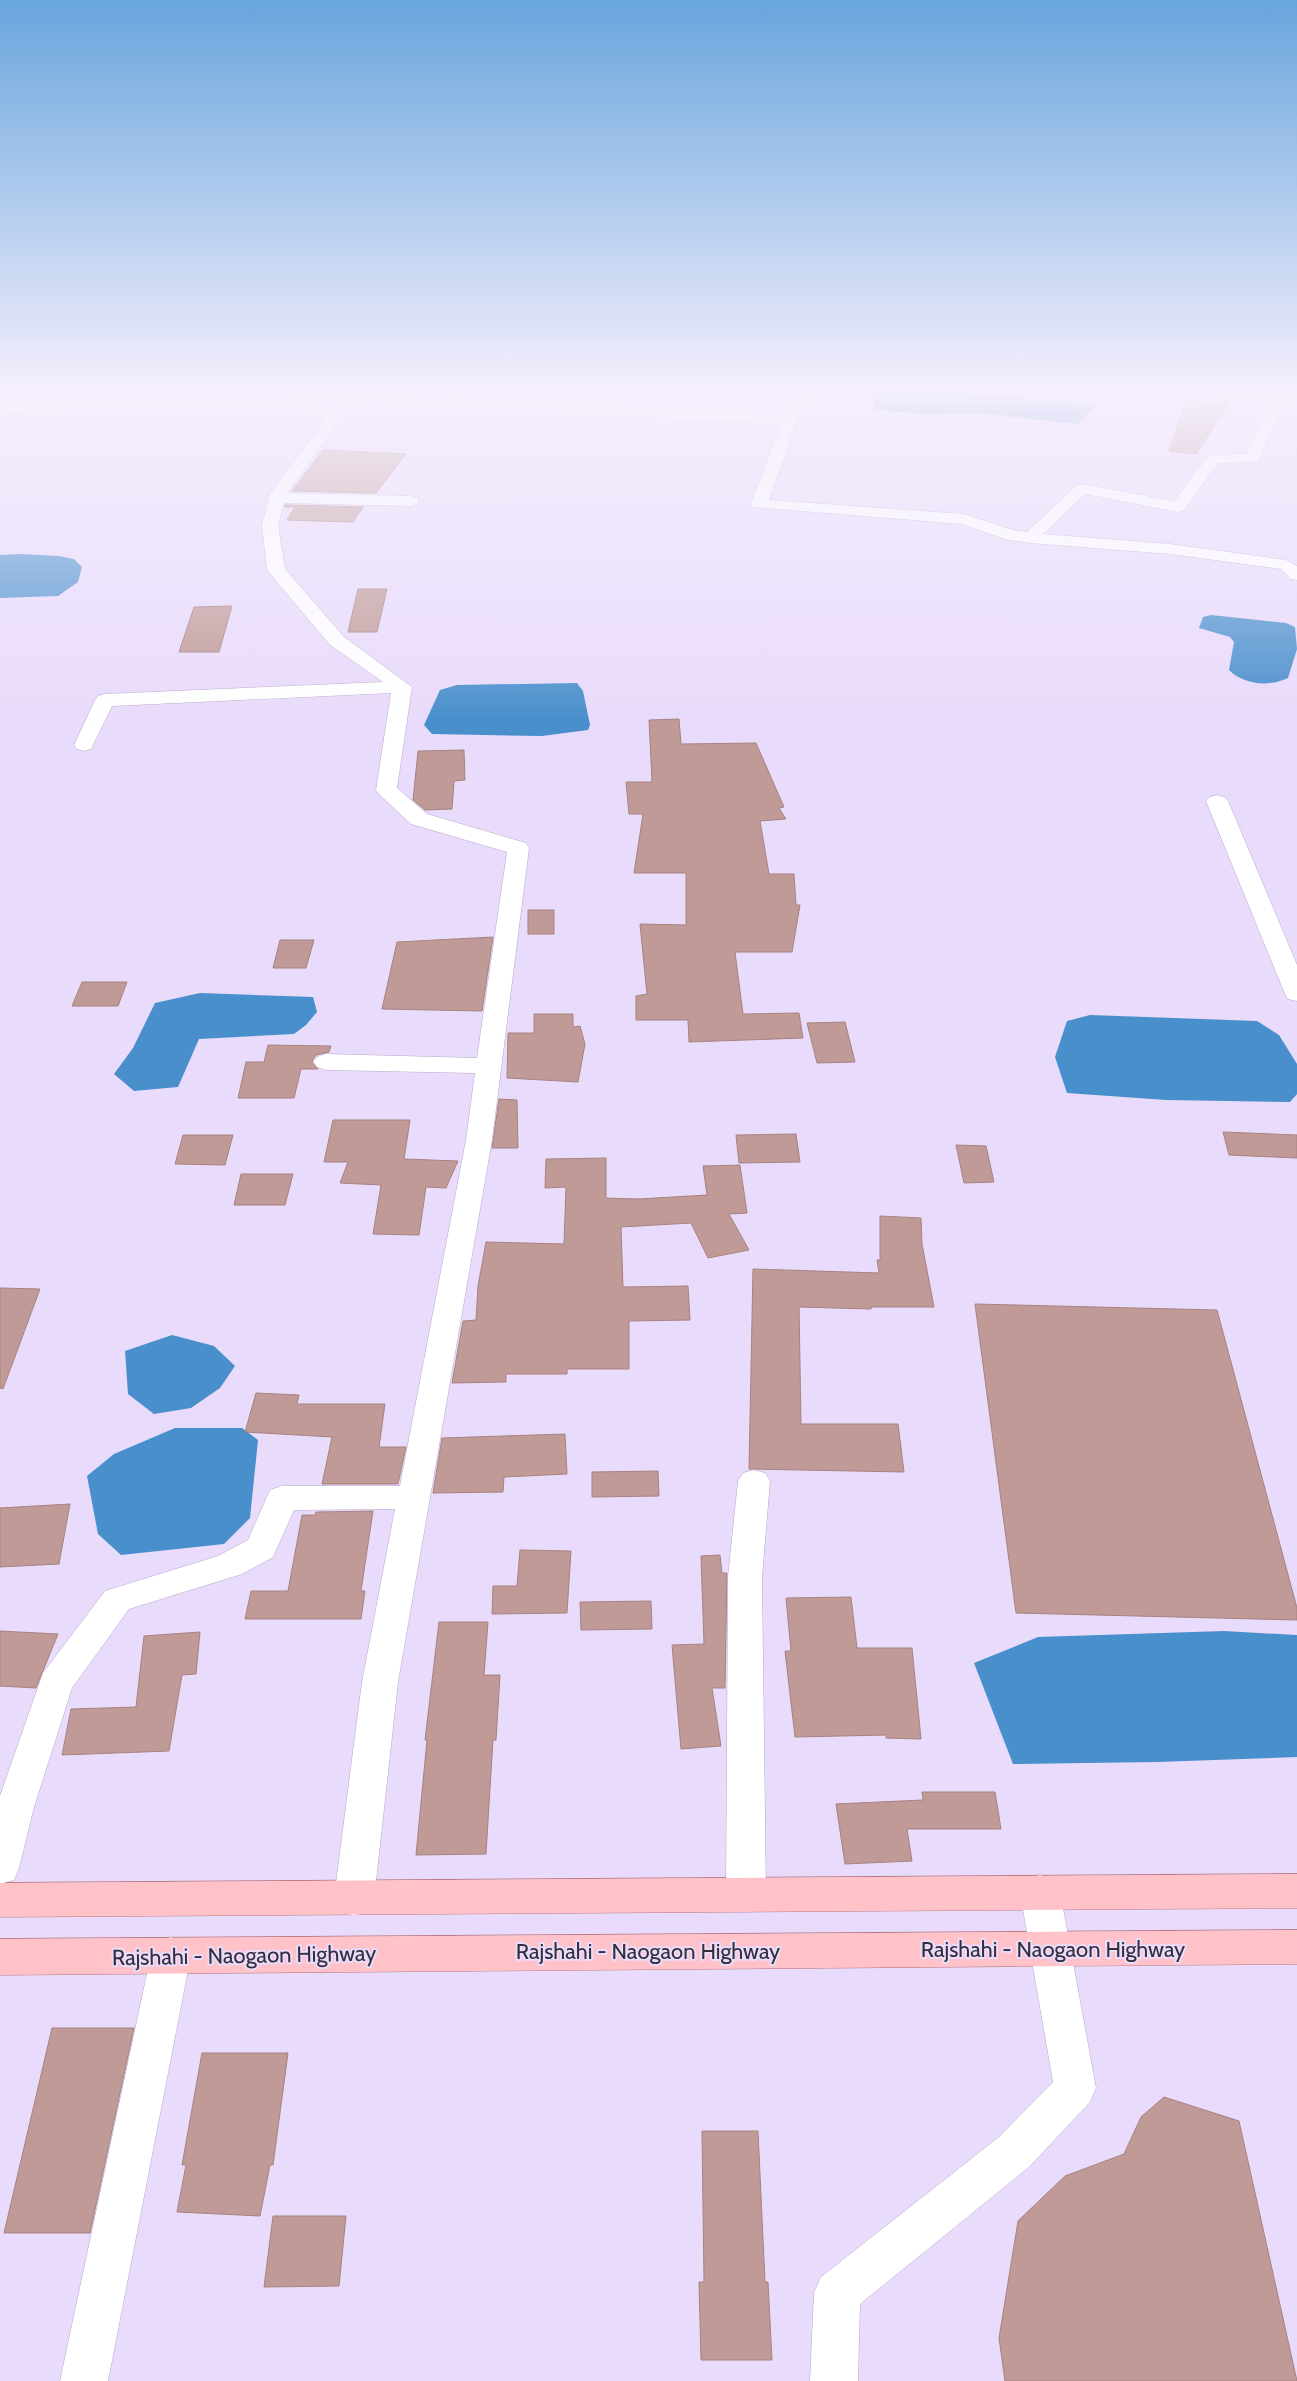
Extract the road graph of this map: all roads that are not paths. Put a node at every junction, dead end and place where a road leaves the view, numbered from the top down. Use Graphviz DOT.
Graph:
graph roads {
  1 [pos="277,499"];
  2 [pos="314,499"];
  3 [pos="761,499"];
  4 [pos="1071,499"];
  5 [pos="1136,499"];
  6 [pos="1184,499"];
  7 [pos="411,502"];
  8 [pos="1030,538"];
  9 [pos="1297,575"];
  10 [pos="402,687"];
  11 [pos="84,745"];
  12 [pos="1217,801"];
  13 [pos="1297,994"];
  14 [pos="326,1062"];
  15 [pos="489,1066"];
  16 [pos="754,1481"];
  17 [pos="414,1497"];
  18 [pos="0,1868"];
  19 [pos="1297,1891"];
  20 [pos="1040,1892"];
  21 [pos="746,1895"];
  22 [pos="354,1899"];
  23 [pos="0,1900"];
  24 [pos="1297,1947"];
  25 [pos="1050,1949"];
  26 [pos="171,1955"];
  27 [pos="0,1958"];
  28 [pos="84,2381"];
  29 [pos="834,2381"];
  1 -- 10 [label="street"];
  2 -- 7 [label="street"];
  3 -- 8 [label="street"];
  4 -- 8 [label="street"];
  5 -- 6 [label="street"];
  8 -- 9 [label="street"];
  10 -- 11 [label="street"];
  10 -- 15 [label="street"];
  12 -- 13 [label="street"];
  14 -- 15 [label="street"];
  15 -- 17 [label="street"];
  16 -- 21 [label="street"];
  17 -- 18 [label="street"];
  17 -- 22 [label="street"];
  19 -- 20 [label="main road"];
  20 -- 21 [label="main road"];
  20 -- 25 [label="street"];
  21 -- 22 [label="main road"];
  22 -- 23 [label="main road"];
  24 -- 25 [label="main road, Rajshahi - Naogaon Highway"];
  25 -- 26 [label="main road, Rajshahi - Naogaon Highway"];
  25 -- 29 [label="street"];
  26 -- 27 [label="main road, Rajshahi - Naogaon Highway"];
  26 -- 28 [label="street"];
}
